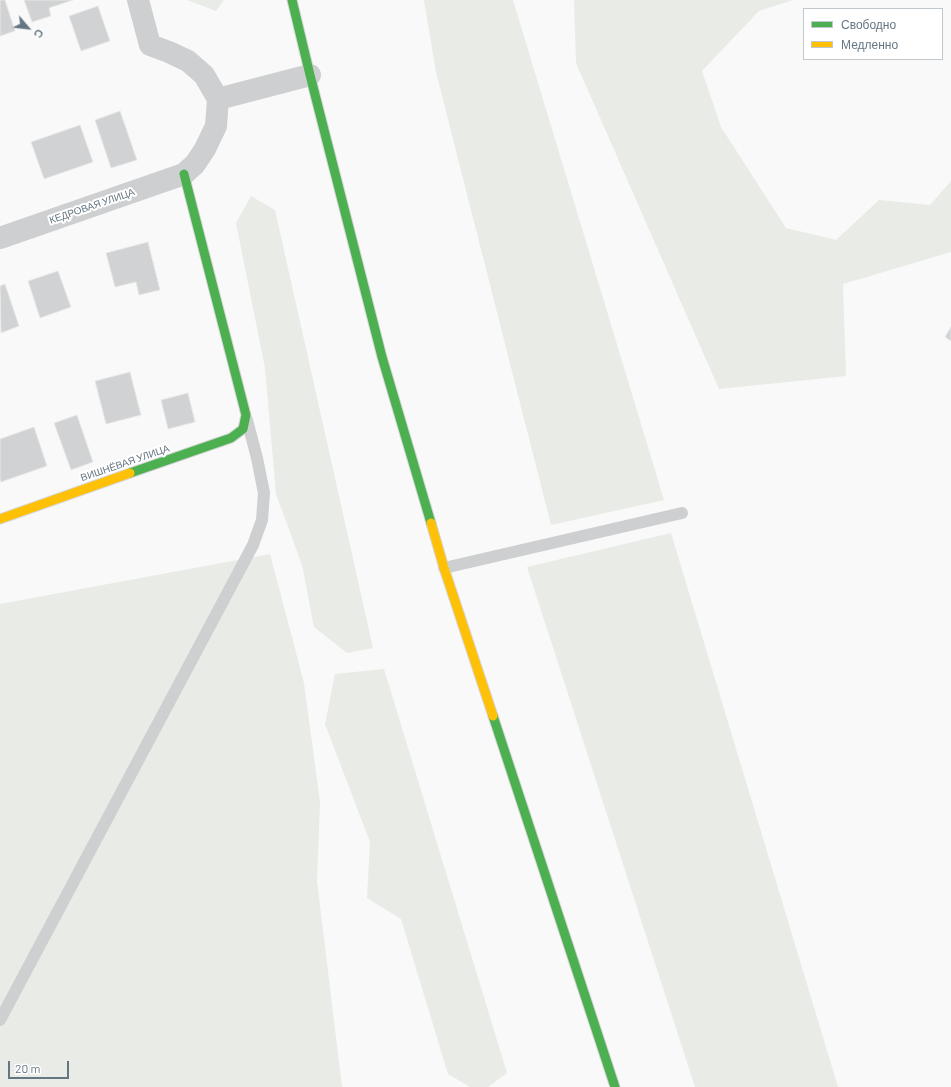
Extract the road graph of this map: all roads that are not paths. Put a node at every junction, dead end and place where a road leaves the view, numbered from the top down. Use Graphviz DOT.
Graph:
graph roads {
  1 [pos="138,0"];
  2 [pos="292,0"];
  3 [pos="310,75"];
  4 [pos="218,99"];
  5 [pos="184,174"];
  6 [pos="0,238"];
  7 [pos="246,415"];
  8 [pos="682,513"];
  9 [pos="0,518"];
  10 [pos="444,568"];
  11 [pos="0,1020"];
  12 [pos="615,1087"];
  1 -- 4 [label="street"];
  2 -- 3 [label="street"];
  3 -- 4 [label="street"];
  3 -- 10 [label="street"];
  4 -- 5 [label="street"];
  5 -- 6 [label="street, КЕДРОВАЯ УЛИЦА"];
  5 -- 7 [label="street"];
  7 -- 9 [label="street, ВИШНЁВАЯ УЛИЦА"];
  7 -- 11 [label="lane"];
  8 -- 10 [label="lane"];
  10 -- 12 [label="street"];
}
